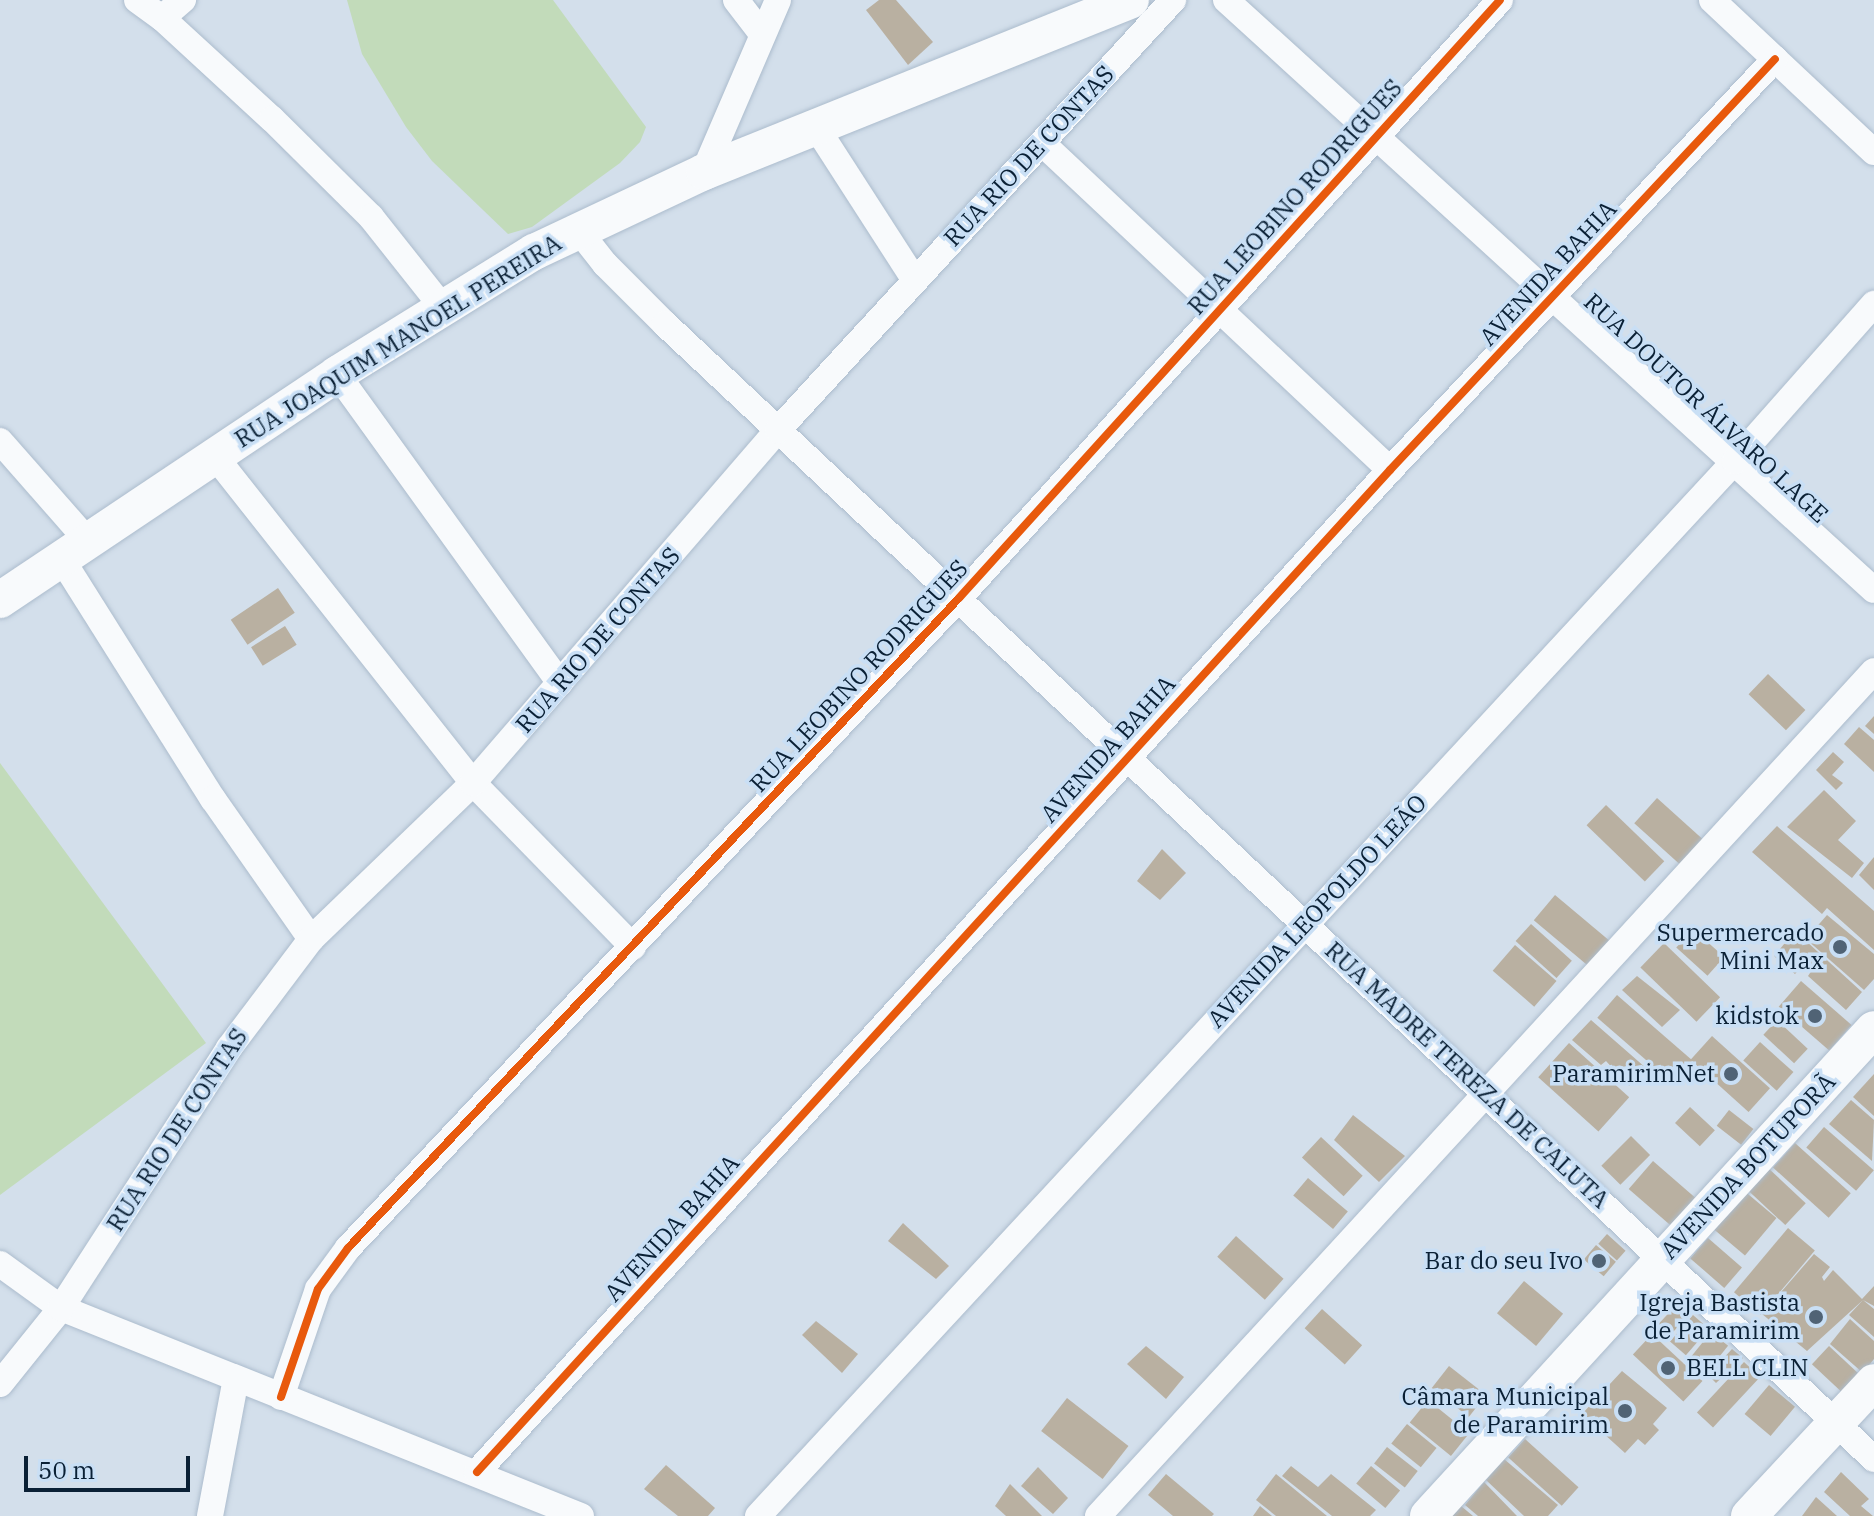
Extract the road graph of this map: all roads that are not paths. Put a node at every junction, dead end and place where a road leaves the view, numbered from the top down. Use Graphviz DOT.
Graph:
graph roads {
  1 [pos="137,0"];
  2 [pos="183,0"];
  3 [pos="736,0"];
  4 [pos="778,0"];
  5 [pos="1131,0"];
  6 [pos="1173,0"];
  7 [pos="1226,0"];
  8 [pos="1500,0"];
  9 [pos="1712,0"];
  10 [pos="162,18"];
  11 [pos="762,34"];
  12 [pos="1775,59"];
  13 [pos="816,127"];
  14 [pos="1378,136"];
  15 [pos="1042,143"];
  16 [pos="1874,152"];
  17 [pos="704,172"];
  18 [pos="579,231"];
  19 [pos="914,279"];
  20 [pos="1555,296"];
  21 [pos="1874,304"];
  22 [pos="1221,308"];
  23 [pos="444,309"];
  24 [pos="337,374"];
  25 [pos="778,430"];
  26 [pos="0,441"];
  27 [pos="214,455"];
  28 [pos="1735,461"];
  29 [pos="1390,470"];
  30 [pos="74,549"];
  31 [pos="1874,590"];
  32 [pos="959,598"];
  33 [pos="0,600"];
  34 [pos="1874,671"];
  35 [pos="560,683"];
  36 [pos="1129,757"];
  37 [pos="473,783"];
  38 [pos="1305,922"];
  39 [pos="311,939"];
  40 [pos="633,947"];
  41 [pos="1874,1029"];
  42 [pos="1484,1093"];
  43 [pos="1662,1260"];
  44 [pos="0,1264"];
  45 [pos="61,1308"];
  46 [pos="236,1378"];
  47 [pos="1874,1382"];
  48 [pos="0,1384"];
  49 [pos="281,1397"];
  50 [pos="1835,1423"];
  51 [pos="1874,1459"];
  52 [pos="477,1472"];
  53 [pos="210,1516"];
  54 [pos="581,1516"];
  55 [pos="758,1516"];
  56 [pos="1098,1516"];
  57 [pos="1428,1516"];
  58 [pos="1749,1516"];
  1 -- 10 [label="street"];
  2 -- 10 [label="street"];
  3 -- 11 [label="street"];
  4 -- 11 [label="street"];
  5 -- 13 [label="street, RUA JOAQUIM MANOEL PEREIRA"];
  6 -- 15 [label="street, RUA RIO DE CONTAS"];
  7 -- 14 [label="street, RUA DOUTOR ÁLVARO LAGE"];
  8 -- 14 [label="street, RUA LEOBINO RODRIGUES"];
  9 -- 12 [label="street"];
  10 -- 23 [label="street"];
  11 -- 17 [label="street"];
  12 -- 16 [label="street"];
  12 -- 20 [label="street, AVENIDA BAHIA"];
  13 -- 17 [label="street, RUA JOAQUIM MANOEL PEREIRA"];
  13 -- 19 [label="street"];
  14 -- 20 [label="street, RUA DOUTOR ÁLVARO LAGE"];
  14 -- 22 [label="street, RUA LEOBINO RODRIGUES"];
  15 -- 19 [label="street, RUA RIO DE CONTAS"];
  15 -- 22 [label="street"];
  17 -- 18 [label="street, RUA JOAQUIM MANOEL PEREIRA"];
  18 -- 23 [label="street, RUA JOAQUIM MANOEL PEREIRA"];
  18 -- 25 [label="street, RUA MADRE TEREZA DE CALUTA"];
  19 -- 25 [label="street, RUA RIO DE CONTAS"];
  20 -- 28 [label="street, RUA DOUTOR ÁLVARO LAGE"];
  20 -- 29 [label="street, AVENIDA BAHIA"];
  21 -- 28 [label="street, AVENIDA LEOPOLDO LEÃO"];
  22 -- 29 [label="street"];
  22 -- 32 [label="street, RUA LEOBINO RODRIGUES"];
  23 -- 24 [label="street, RUA JOAQUIM MANOEL PEREIRA"];
  24 -- 27 [label="street, RUA JOAQUIM MANOEL PEREIRA"];
  24 -- 35 [label="street"];
  25 -- 32 [label="street, RUA MADRE TEREZA DE CALUTA"];
  25 -- 35 [label="street, RUA RIO DE CONTAS"];
  26 -- 30 [label="street"];
  27 -- 30 [label="street, RUA JOAQUIM MANOEL PEREIRA"];
  27 -- 37 [label="street"];
  28 -- 31 [label="street, RUA DOUTOR ÁLVARO LAGE"];
  28 -- 38 [label="street, AVENIDA LEOPOLDO LEÃO"];
  29 -- 36 [label="street, AVENIDA BAHIA"];
  30 -- 33 [label="street, RUA JOAQUIM MANOEL PEREIRA"];
  30 -- 39 [label="street"];
  32 -- 36 [label="street, RUA MADRE TEREZA DE CALUTA"];
  32 -- 40 [label="street, RUA LEOBINO RODRIGUES"];
  34 -- 42 [label="street"];
  35 -- 37 [label="street, RUA RIO DE CONTAS"];
  36 -- 38 [label="street, RUA MADRE TEREZA DE CALUTA"];
  36 -- 52 [label="street, AVENIDA BAHIA"];
  37 -- 39 [label="street, RUA RIO DE CONTAS"];
  37 -- 40 [label="street"];
  38 -- 42 [label="street, RUA MADRE TEREZA DE CALUTA"];
  38 -- 55 [label="street, AVENIDA LEOPOLDO LEÃO"];
  39 -- 45 [label="street, RUA RIO DE CONTAS"];
  40 -- 49 [label="street, RUA LEOBINO RODRIGUES"];
  41 -- 43 [label="street, AVENIDA BOTUPORÃ"];
  42 -- 43 [label="street, RUA MADRE TEREZA DE CALUTA"];
  42 -- 56 [label="street"];
  43 -- 50 [label="street, RUA MADRE TEREZA DE CALUTA"];
  43 -- 57 [label="street, AVENIDA BOTUPORÃ"];
  44 -- 45 [label="street"];
  45 -- 46 [label="street"];
  45 -- 48 [label="street, RUA RIO DE CONTAS"];
  46 -- 49 [label="street"];
  46 -- 53 [label="street"];
  47 -- 50 [label="street"];
  49 -- 52 [label="street"];
  50 -- 51 [label="street, RUA MADRE TEREZA DE CALUTA"];
  50 -- 58 [label="street"];
  52 -- 54 [label="street"];
}
